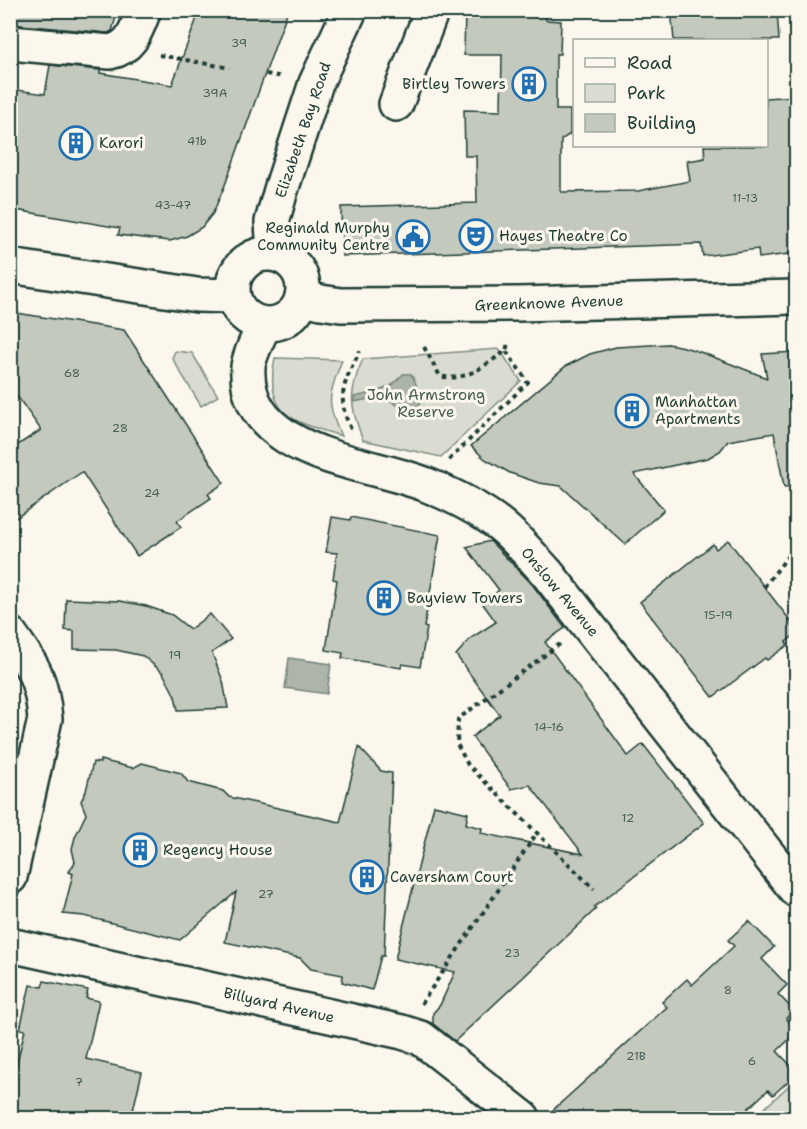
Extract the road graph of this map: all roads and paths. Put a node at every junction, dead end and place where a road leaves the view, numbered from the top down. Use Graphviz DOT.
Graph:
graph roads {
  1 [pos="144,10"];
  2 [pos="350,10"];
  3 [pos="432,10"];
  4 [pos="10,43"];
  5 [pos="154,54"];
  6 [pos="230,68"];
  7 [pos="266,74"];
  8 [pos="284,77"];
  9 [pos="396,104"];
  10 [pos="274,254"];
  11 [pos="10,266"];
  12 [pos="233,296"];
  13 [pos="302,297"];
  14 [pos="796,297"];
  15 [pos="264,324"];
  16 [pos="508,342"];
  17 [pos="424,347"];
  18 [pos="360,351"];
  19 [pos="506,351"];
  20 [pos="455,454"];
  21 [pos="379,471"];
  22 [pos="791,552"];
  23 [pos="764,587"];
  24 [pos="587,624"];
  25 [pos="10,634"];
  26 [pos="537,833"];
  27 [pos="10,877"];
  28 [pos="594,889"];
  29 [pos="796,890"];
  30 [pos="10,945"];
  31 [pos="417,1010"];
  32 [pos="523,1119"];
  1 -- 4 [label="street"];
  2 -- 10 [label="street, Elizabeth Bay Road"];
  3 -- 9 [label="street"];
  5 -- 6 [label="path"];
  7 -- 8 [label="path"];
  10 -- 12 [label="street"];
  10 -- 13 [label="street"];
  11 -- 12 [label="street"];
  12 -- 15 [label="street"];
  13 -- 14 [label="street, Greenknowe Avenue"];
  13 -- 15 [label="street"];
  15 -- 21 [label="street, Onslow Avenue"];
  16 -- 19 [label="path"];
  17 -- 19 [label="path"];
  18 -- 21 [label="path"];
  19 -- 20 [label="path"];
  21 -- 24 [label="street, Onslow Avenue"];
  22 -- 23 [label="path"];
  24 -- 26 [label="path"];
  24 -- 29 [label="street, Onslow Avenue"];
  25 -- 27 [label="street"];
  26 -- 28 [label="path"];
  26 -- 31 [label="path"];
  30 -- 32 [label="street, Billyard Avenue"];
}
